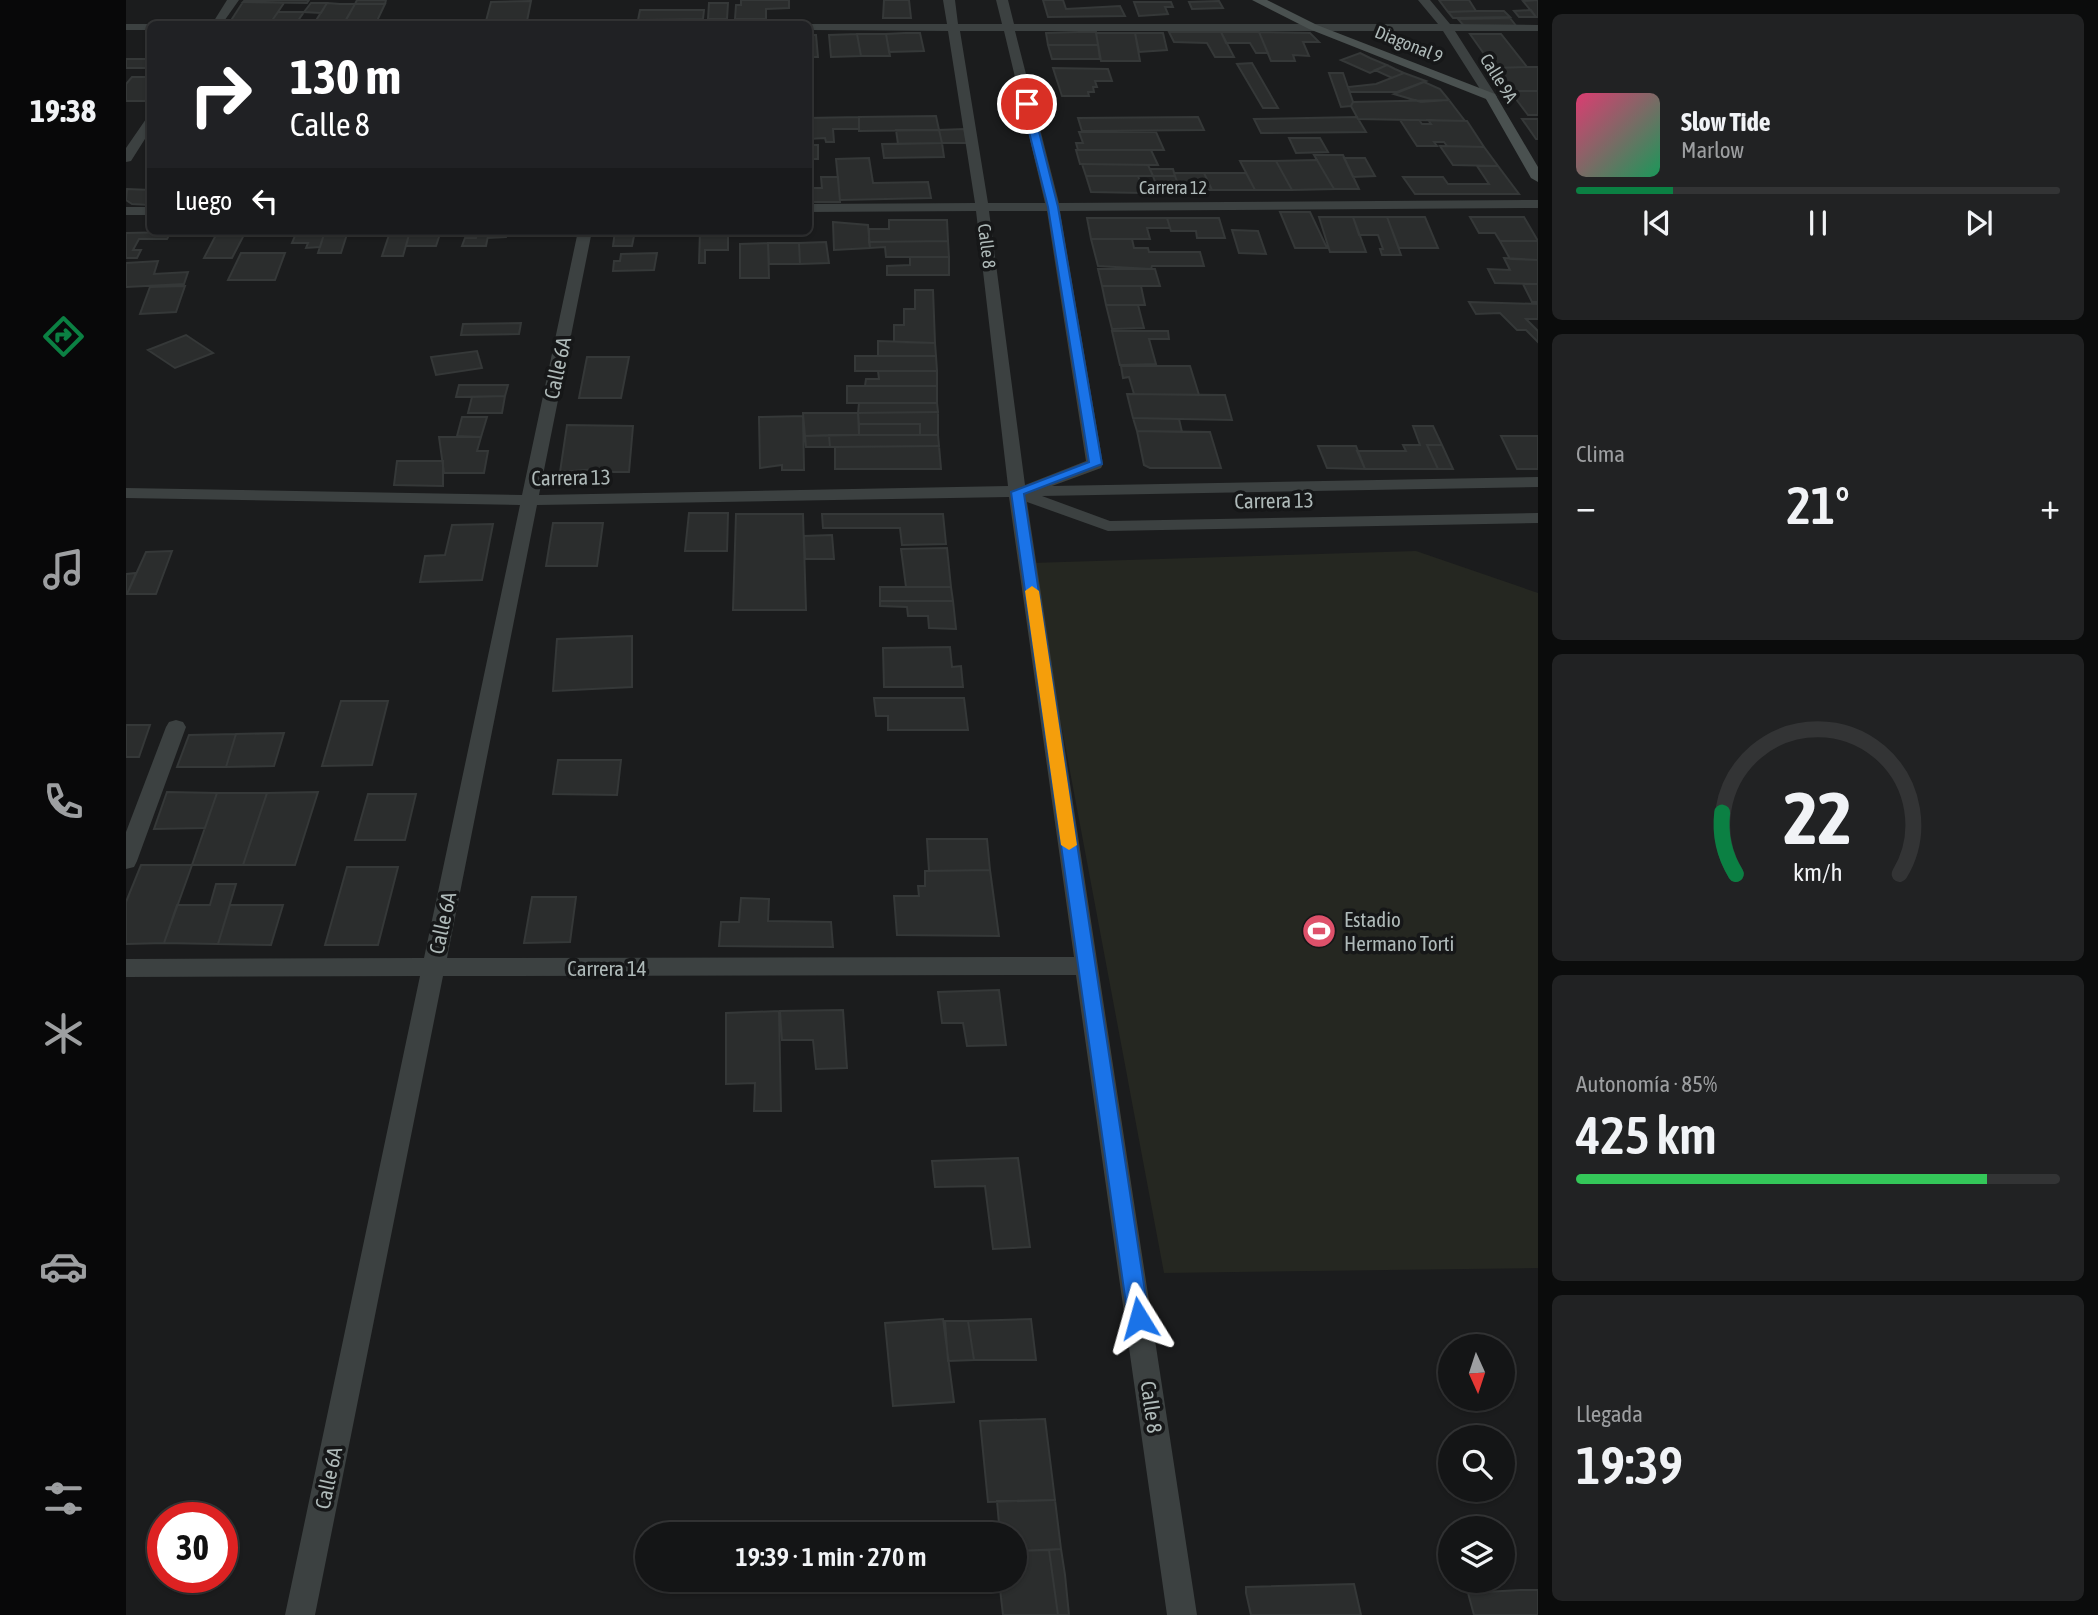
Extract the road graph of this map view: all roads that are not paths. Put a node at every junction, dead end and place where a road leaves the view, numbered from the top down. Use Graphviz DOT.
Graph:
graph roads {
  1 [pos="233,0"];
  2 [pos="950,0"];
  3 [pos="1002,0"];
  4 [pos="1258,0"];
  5 [pos="1424,0"];
  6 [pos="219,21"];
  7 [pos="126,27"];
  8 [pos="147,27"];
  9 [pos="812,27"];
  10 [pos="954,27"];
  11 [pos="1007,27"];
  12 [pos="1313,27"];
  13 [pos="1538,28"];
  14 [pos="1448,30"];
  15 [pos="1491,97"];
  16 [pos="147,126"];
  17 [pos="126,158"];
  18 [pos="1538,178"];
  19 [pos="1538,204"];
  20 [pos="982,207"];
  21 [pos="1053,207"];
  22 [pos="812,208"];
  23 [pos="126,211"];
  24 [pos="147,211"];
  25 [pos="584,235"];
  26 [pos="1538,482"];
  27 [pos="1017,492"];
  28 [pos="126,493"];
  29 [pos="529,500"];
  30 [pos="1538,518"];
  31 [pos="176,727"];
  32 [pos="126,861"];
  33 [pos="1087,966"];
  34 [pos="126,968"];
  35 [pos="433,969"];
  36 [pos="300,1615"];
  37 [pos="1182,1615"];
  1 -- 6 [label="street"];
  2 -- 10 [label="street, Calle 8"];
  3 -- 11 [label="street"];
  4 -- 12 [label="street, Diagonal 9"];
  5 -- 14 [label="street, Calle 9A"];
  7 -- 8 [label="street"];
  9 -- 10 [label="street"];
  10 -- 11 [label="street"];
  10 -- 20 [label="street, Calle 8"];
  11 -- 12 [label="street"];
  11 -- 21 [label="street"];
  12 -- 14 [label="street"];
  12 -- 15 [label="street, Diagonal 9"];
  13 -- 14 [label="street"];
  14 -- 15 [label="street, Calle 9A"];
  15 -- 18 [label="street, Calle 9A"];
  16 -- 17 [label="street"];
  19 -- 21 [label="street, Carrera 12"];
  20 -- 21 [label="street, Carrera 12"];
  20 -- 22 [label="street, Carrera 12"];
  20 -- 27 [label="street, Calle 8"];
  21 -- 27 [label="street"];
  23 -- 24 [label="street"];
  25 -- 29 [label="street, Calle 6A"];
  26 -- 27 [label="street, Carrera 13"];
  27 -- 29 [label="street, Carrera 13"];
  27 -- 30 [label="street, Carrera 13"];
  27 -- 33 [label="street, Calle 8"];
  28 -- 29 [label="street, Carrera 13"];
  29 -- 35 [label="street, Calle 6A"];
  31 -- 32 [label="street"];
  33 -- 35 [label="street, Carrera 14"];
  33 -- 37 [label="street, Calle 8"];
  34 -- 35 [label="street, Carrera 14"];
  35 -- 36 [label="street, Calle 6A"];
}
